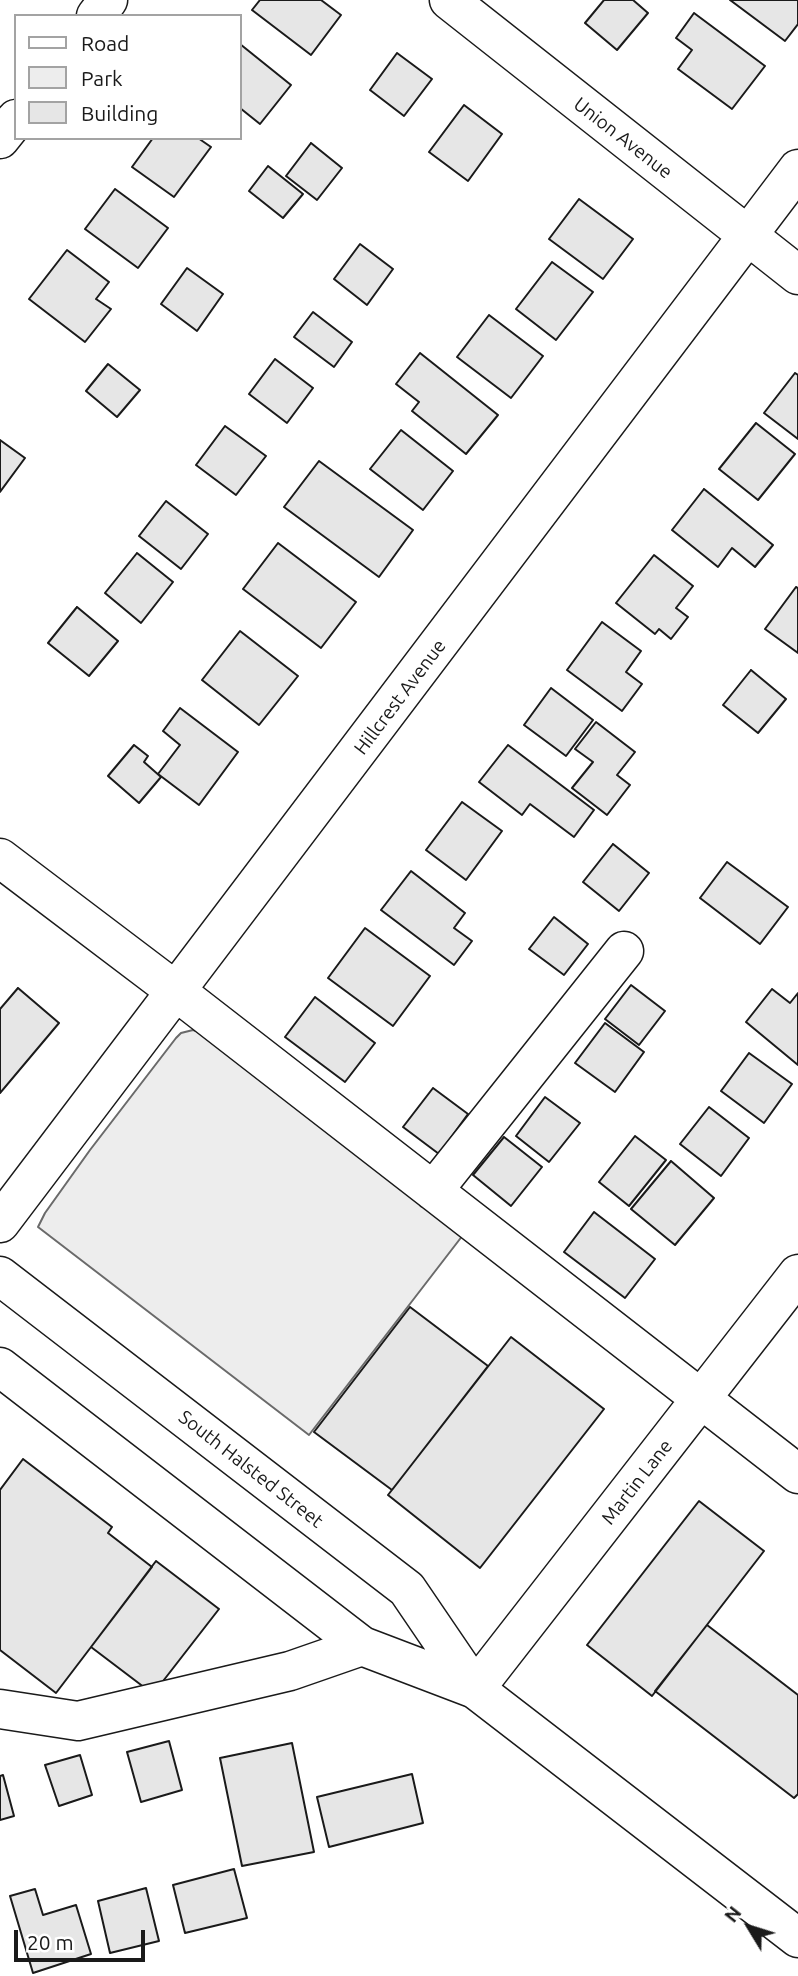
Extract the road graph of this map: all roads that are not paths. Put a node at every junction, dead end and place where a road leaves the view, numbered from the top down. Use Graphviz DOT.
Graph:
graph roads {
  1 [pos="449,0"];
  2 [pos="14,122"];
  3 [pos="0,139"];
  4 [pos="798,169"];
  5 [pos="748,236"];
  6 [pos="798,275"];
  7 [pos="0,858"];
  8 [pos="624,951"];
  9 [pos="177,992"];
  10 [pos="433,1191"];
  11 [pos="0,1223"];
  12 [pos="798,1274"];
  13 [pos="0,1276"];
  14 [pos="0,1367"];
  15 [pos="702,1399"];
  16 [pos="798,1474"];
  17 [pos="362,1646"];
  18 [pos="474,1689"];
  19 [pos="0,1709"];
  20 [pos="798,1938"];
  1 -- 5 [label="street, Union Avenue"];
  2 -- 3 [label="street"];
  4 -- 5 [label="street, Hillcrest Avenue"];
  5 -- 6 [label="street, Union Avenue"];
  5 -- 9 [label="street, Hillcrest Avenue"];
  7 -- 9 [label="street"];
  8 -- 10 [label="street"];
  9 -- 10 [label="street"];
  9 -- 11 [label="street, Hillcrest Avenue"];
  10 -- 15 [label="street"];
  12 -- 15 [label="street, Martin Lane"];
  13 -- 18 [label="street, South Halsted Street"];
  14 -- 17 [label="street, South Halsted Street"];
  15 -- 16 [label="street"];
  15 -- 18 [label="street, Martin Lane"];
  17 -- 18 [label="street, South Halsted Street"];
  17 -- 19 [label="street"];
  18 -- 20 [label="street, South Halsted Street"];
}
